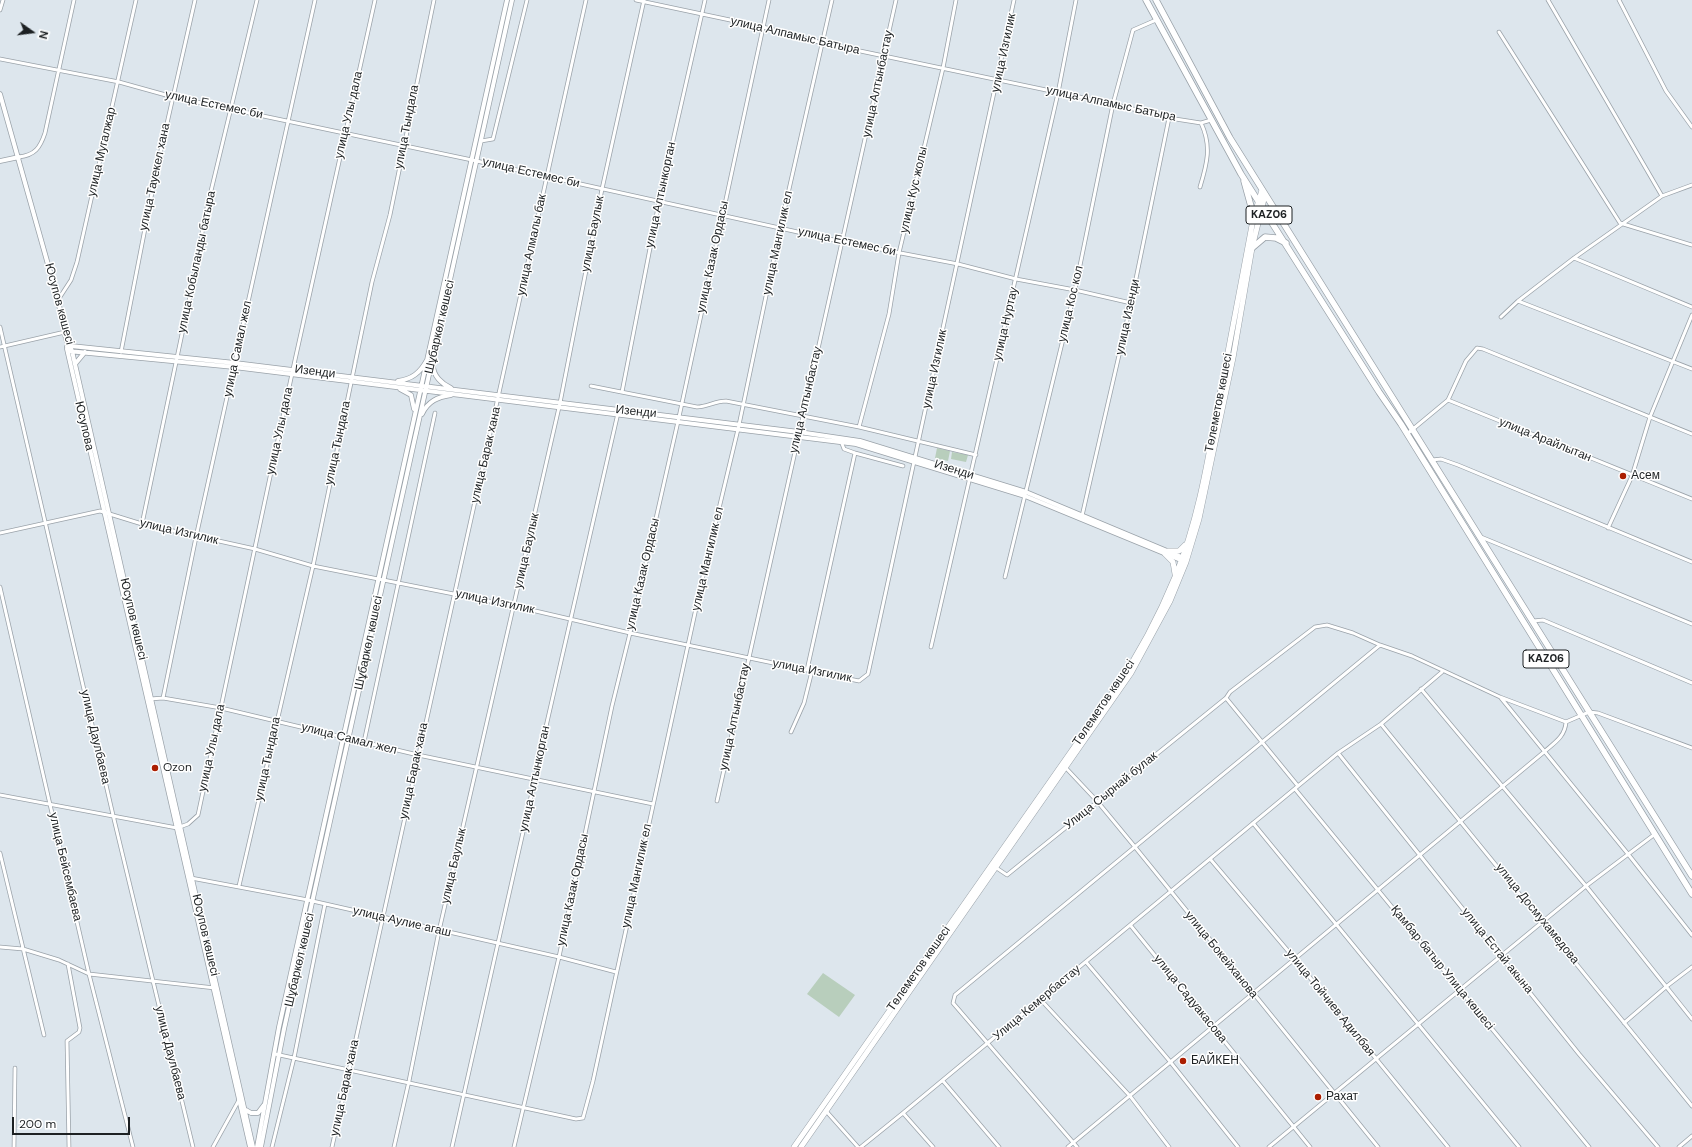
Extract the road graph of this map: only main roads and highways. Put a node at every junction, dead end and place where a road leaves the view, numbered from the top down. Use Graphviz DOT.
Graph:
graph roads {
  1 [pos="1146,0"];
  2 [pos="1156,0"];
  3 [pos="1241,174"];
  4 [pos="1264,193"];
  5 [pos="1260,202"];
  6 [pos="1253,220"];
  7 [pos="1287,243"];
  8 [pos="1252,248"];
  9 [pos="1188,539"];
  10 [pos="1184,560"];
  11 [pos="1175,578"];
  12 [pos="1064,766"];
  13 [pos="1692,876"];
  14 [pos="1692,894"];
  15 [pos="824,1110"];
  16 [pos="794,1147"];
  17 [pos="801,1147"];
  1 -- 3 [label="highway, KАZ06"];
  2 -- 4 [label="highway, KАZ06"];
  3 -- 5 [label="highway, KАZ06"];
  3 -- 6 [label="highway"];
  4 -- 5 [label="main road, Төлеметов көшесі"];
  4 -- 13 [label="highway, KАZ06"];
  5 -- 6 [label="main road, Төлеметов көшесі"];
  5 -- 7 [label="highway, KАZ06"];
  5 -- 8 [label="main road, Төлеметов көшесі"];
  6 -- 9 [label="main road, Төлеметов көшесі"];
  7 -- 8 [label="highway"];
  7 -- 14 [label="highway, KАZ06"];
  8 -- 10 [label="main road, Төлеметов көшесі"];
  9 -- 10 [label="main road, Төлеметов көшесі"];
  9 -- 11 [label="main road"];
  10 -- 11 [label="main road, Төлеметов көшесі"];
  10 -- 12 [label="main road, Төлеметов көшесі"];
  11 -- 12 [label="main road, Төлеметов көшесі"];
  12 -- 15 [label="main road, Төлеметов көшесі"];
  12 -- 15 [label="main road, Төлеметов көшесі"];
  15 -- 16 [label="main road, Төлеметов көшесі"];
  15 -- 17 [label="main road, Төлеметов көшесі"];
}
